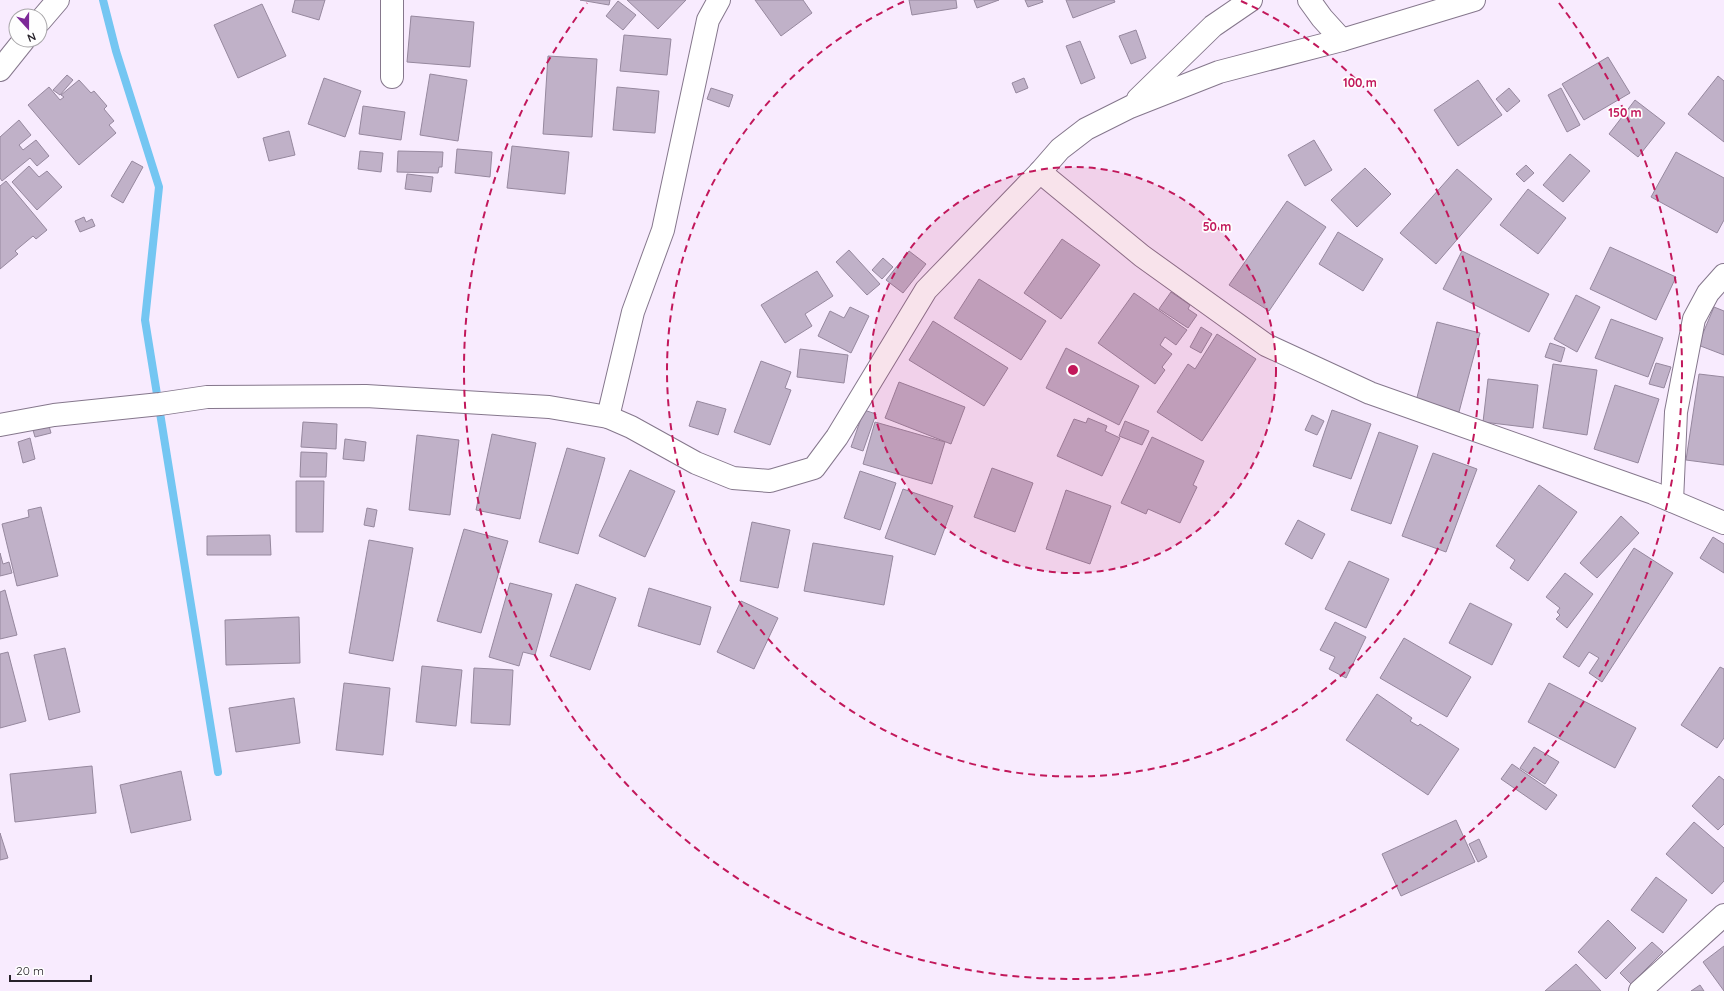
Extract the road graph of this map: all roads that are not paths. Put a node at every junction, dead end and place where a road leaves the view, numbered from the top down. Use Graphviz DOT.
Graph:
graph roads {
  1 [pos="58,0"];
  2 [pos="392,0"];
  3 [pos="719,0"];
  4 [pos="1251,0"];
  5 [pos="1309,0"];
  6 [pos="1474,0"];
  7 [pos="48,12"];
  8 [pos="1342,40"];
  9 [pos="18,48"];
  10 [pos="0,70"];
  11 [pos="392,77"];
  12 [pos="1130,107"];
  13 [pos="1040,172"];
  14 [pos="1724,275"];
  15 [pos="608,417"];
  16 [pos="0,425"];
  17 [pos="1672,501"];
  18 [pos="1724,523"];
  19 [pos="1724,915"];
  20 [pos="1640,991"];
  1 -- 7 [label="street"];
  2 -- 11 [label="street"];
  3 -- 15 [label="street"];
  4 -- 12 [label="street"];
  5 -- 8 [label="street"];
  6 -- 8 [label="street"];
  8 -- 12 [label="street"];
  9 -- 10 [label="street"];
  12 -- 13 [label="street"];
  13 -- 15 [label="street"];
  13 -- 17 [label="street"];
  14 -- 17 [label="street"];
  15 -- 16 [label="street"];
  17 -- 18 [label="street"];
  19 -- 20 [label="street"];
}
